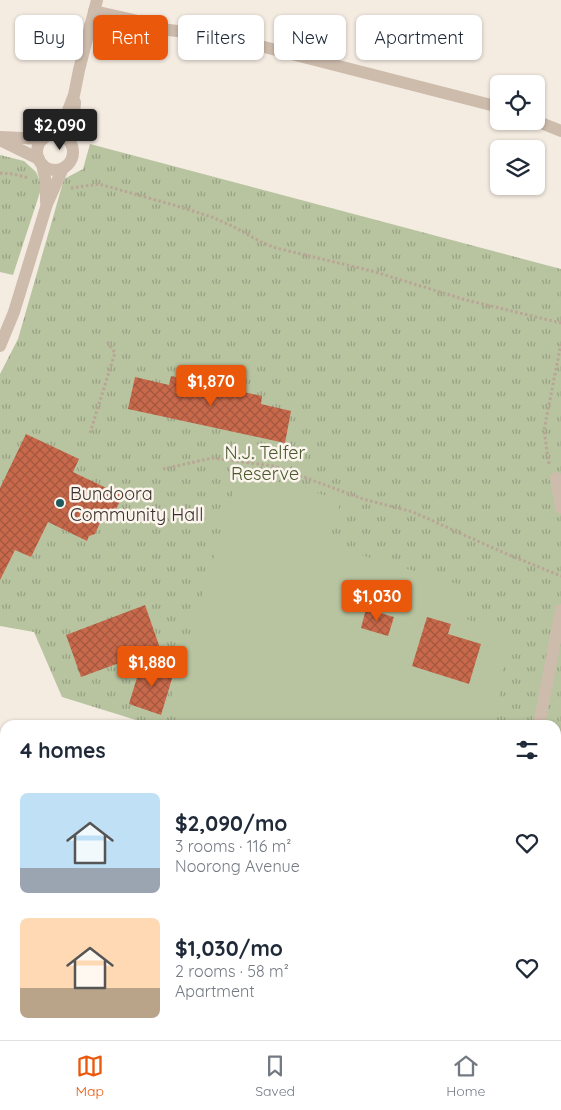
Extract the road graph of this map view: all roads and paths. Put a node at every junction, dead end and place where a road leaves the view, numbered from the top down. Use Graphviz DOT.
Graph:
graph roads {
  1 [pos="96,6"];
  2 [pos="120,15"];
  3 [pos="90,26"];
  4 [pos="93,26"];
  5 [pos="168,30"];
  6 [pos="74,95"];
  7 [pos="490,106"];
  8 [pos="545,125"];
  9 [pos="561,131"];
  10 [pos="0,136"];
  11 [pos="47,137"];
  12 [pos="0,140"];
  13 [pos="70,141"];
  14 [pos="40,162"];
  15 [pos="63,168"];
  16 [pos="0,173"];
  17 [pos="51,184"];
  18 [pos="561,323"];
  19 [pos="106,340"];
  20 [pos="561,344"];
  21 [pos="0,346"];
  22 [pos="90,433"];
  23 [pos="164,469"];
  24 [pos="556,478"];
  25 [pos="561,508"];
  26 [pos="561,576"];
  27 [pos="561,610"];
  28 [pos="540,720"];
  1 -- 2 [label="street"];
  1 -- 3 [label="street"];
  3 -- 4 [label="street"];
  3 -- 6 [label="street"];
  5 -- 7 [label="street"];
  6 -- 11 [label="street"];
  6 -- 13 [label="street"];
  8 -- 9 [label="street"];
  10 -- 11 [label="street"];
  11 -- 13 [label="street"];
  11 -- 14 [label="street"];
  12 -- 14 [label="street"];
  13 -- 15 [label="street"];
  14 -- 15 [label="street"];
  14 -- 17 [label="street"];
  15 -- 17 [label="street"];
  16 -- 17 [label="path"];
  17 -- 18 [label="path"];
  17 -- 21 [label="street"];
  19 -- 22 [label="path"];
  20 -- 24 [label="path"];
  23 -- 26 [label="path"];
  24 -- 25 [label="street"];
  27 -- 28 [label="street"];
}
